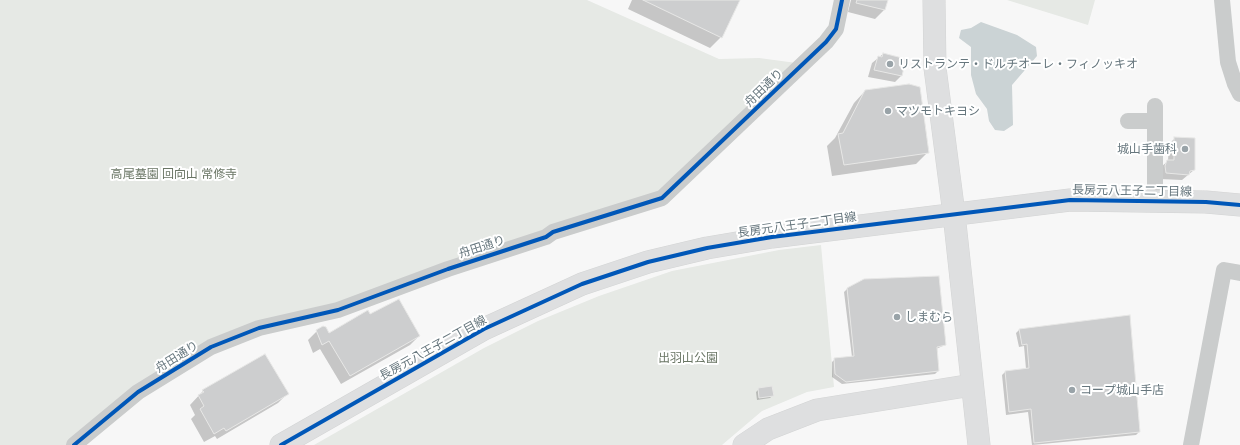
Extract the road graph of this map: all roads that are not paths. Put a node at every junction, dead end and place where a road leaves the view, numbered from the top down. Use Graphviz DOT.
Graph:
graph roads {
  1 [pos="842,0"];
  2 [pos="934,0"];
  3 [pos="1222,0"];
  4 [pos="1240,94"];
  5 [pos="1128,121"];
  6 [pos="1155,201"];
  7 [pos="1240,205"];
  8 [pos="954,214"];
  9 [pos="1240,273"];
  10 [pos="972,386"];
  11 [pos="74,445"];
  12 [pos="281,445"];
  13 [pos="744,445"];
  14 [pos="978,445"];
  15 [pos="1191,445"];
  1 -- 11 [label="street, 舟田通り"];
  2 -- 8 [label="street"];
  3 -- 4 [label="street"];
  5 -- 6 [label="street"];
  6 -- 7 [label="street, 長房元八王子二丁目線"];
  6 -- 8 [label="street, 長房元八王子二丁目線"];
  8 -- 10 [label="street"];
  8 -- 12 [label="street, 長房元八王子二丁目線"];
  9 -- 15 [label="street"];
  10 -- 13 [label="street"];
  10 -- 14 [label="street"];
}
